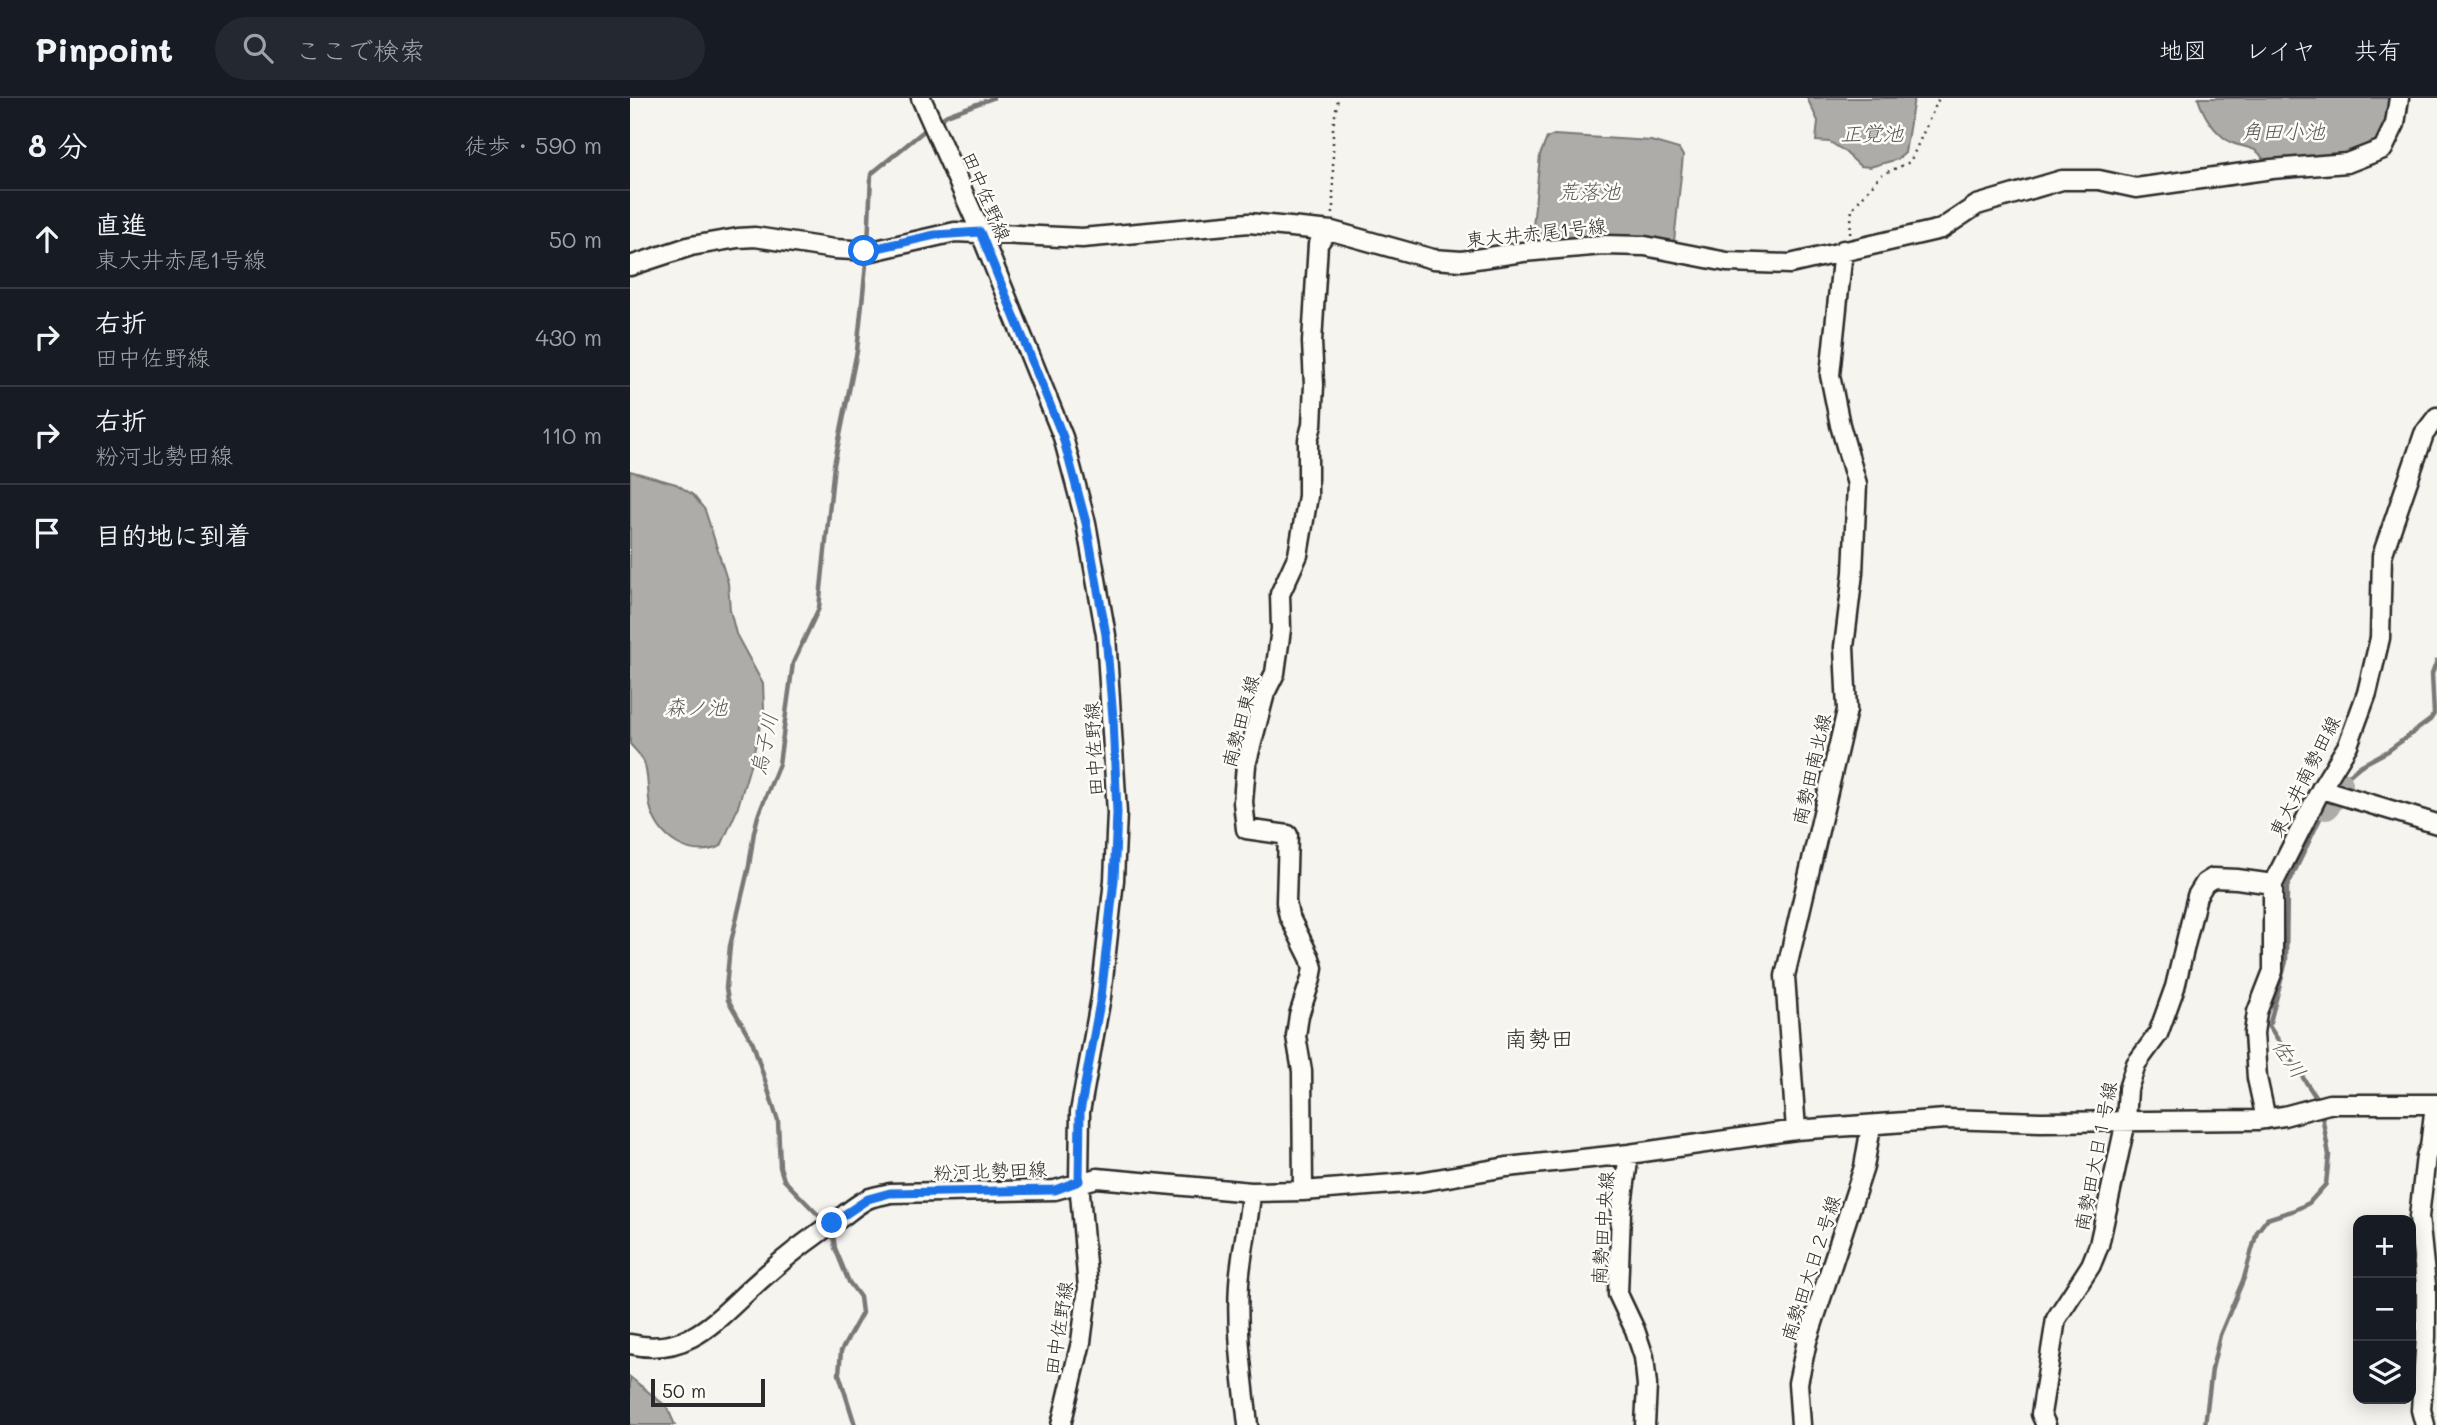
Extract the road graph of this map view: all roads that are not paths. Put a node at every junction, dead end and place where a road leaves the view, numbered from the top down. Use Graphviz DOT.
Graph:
graph roads {
  1 [pos="921,98"];
  2 [pos="2399,98"];
  3 [pos="1332,231"];
  4 [pos="980,232"];
  5 [pos="1843,250"];
  6 [pos="630,266"];
  7 [pos="2437,417"];
  8 [pos="2330,792"];
  9 [pos="2437,824"];
  10 [pos="2273,884"];
  11 [pos="2436,1104"];
  12 [pos="2266,1119"];
  13 [pos="2126,1121"];
  14 [pos="1871,1126"];
  15 [pos="1796,1129"];
  16 [pos="1629,1154"];
  17 [pos="1079,1181"];
  18 [pos="1303,1191"];
  19 [pos="1251,1192"];
  20 [pos="630,1344"];
  21 [pos="1061,1425"];
  22 [pos="1248,1425"];
  23 [pos="1645,1425"];
  24 [pos="1801,1425"];
  25 [pos="2046,1425"];
  26 [pos="2424,1425"];
  1 -- 4 [label="street, 田中佐野線"];
  2 -- 5 [label="street, 東大井赤尾1号線"];
  3 -- 4 [label="street, 東大井赤尾1号線"];
  3 -- 5 [label="street, 東大井赤尾1号線"];
  3 -- 18 [label="street, 南勢田東線"];
  4 -- 6 [label="street, 東大井赤尾1号線"];
  4 -- 17 [label="street, 田中佐野線"];
  5 -- 15 [label="street, 南勢田南北線"];
  7 -- 8 [label="street, 東大井南勢田線"];
  8 -- 9 [label="street"];
  8 -- 10 [label="street, 東大井南勢田線"];
  10 -- 12 [label="street, 東大井南勢田線"];
  10 -- 13 [label="street, 南勢田大日１号線"];
  11 -- 12 [label="street, 粉河北勢田線"];
  11 -- 26 [label="street"];
  12 -- 13 [label="street, 粉河北勢田線"];
  13 -- 14 [label="street, 粉河北勢田線"];
  13 -- 25 [label="street, 南勢田大日１号線"];
  14 -- 15 [label="street, 粉河北勢田線"];
  14 -- 24 [label="street, 南勢田大日２号線"];
  15 -- 16 [label="street, 粉河北勢田線"];
  16 -- 18 [label="street, 粉河北勢田線"];
  16 -- 23 [label="street, 南勢田中央線"];
  17 -- 19 [label="street, 粉河北勢田線"];
  17 -- 20 [label="street, 粉河北勢田線"];
  17 -- 21 [label="street, 田中佐野線"];
  18 -- 19 [label="street, 粉河北勢田線"];
  19 -- 22 [label="street"];
}
